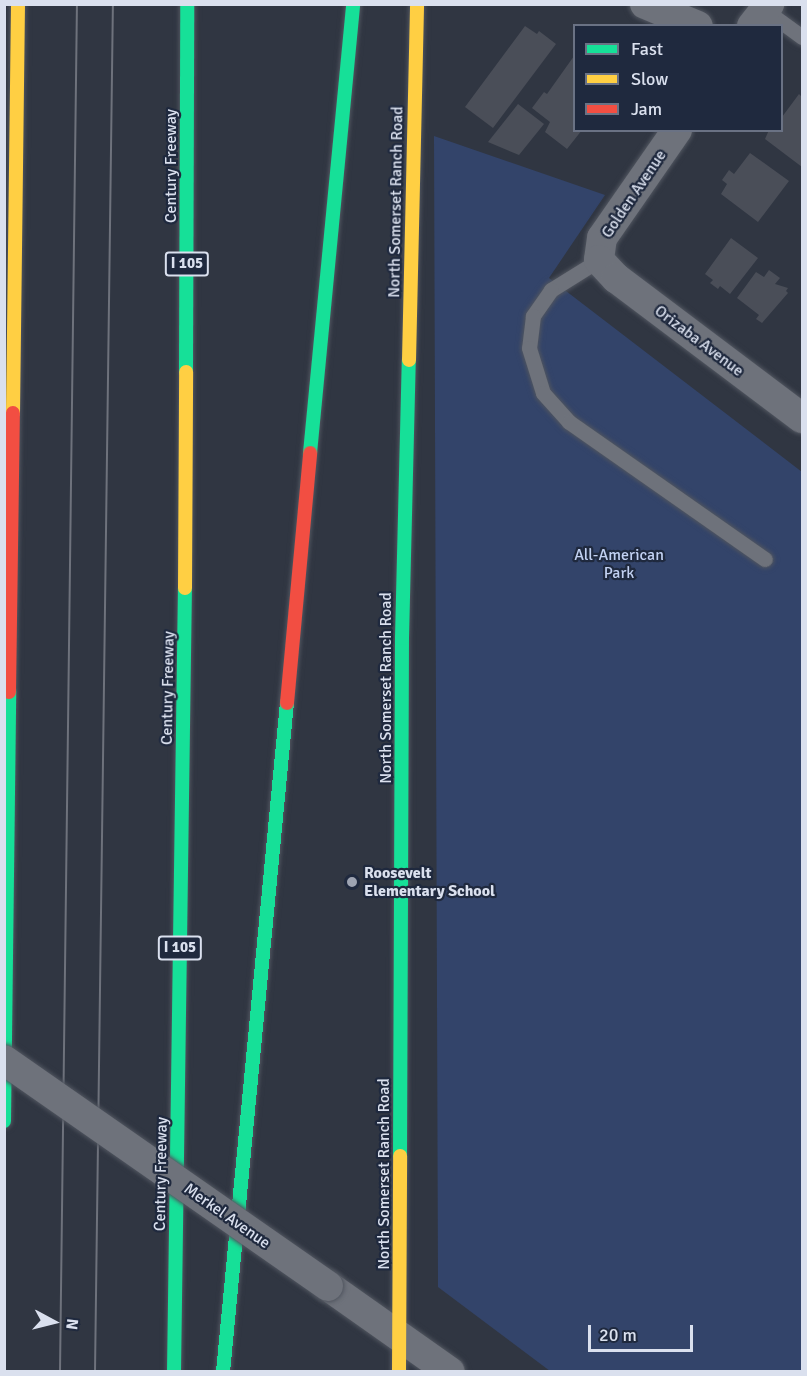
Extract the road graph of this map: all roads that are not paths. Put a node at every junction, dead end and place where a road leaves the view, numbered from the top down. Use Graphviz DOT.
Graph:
graph roads {
  1 [pos="18,4"];
  2 [pos="188,4"];
  3 [pos="353,4"];
  4 [pos="417,4"];
  5 [pos="645,4"];
  6 [pos="762,13"];
  7 [pos="693,24"];
  8 [pos="780,24"];
  9 [pos="783,26"];
  10 [pos="802,37"];
  11 [pos="676,132"];
  12 [pos="598,260"];
  13 [pos="802,418"];
  14 [pos="765,559"];
  15 [pos="4,1060"];
  16 [pos="4,1121"];
  17 [pos="400,1338"];
  18 [pos="174,1371"];
  19 [pos="223,1371"];
  20 [pos="399,1371"];
  21 [pos="450,1371"];
  1 -- 16 [label="main road"];
  2 -- 18 [label="main road, Century Freeway / I 105"];
  3 -- 19 [label="main road"];
  4 -- 17 [label="main road, North Somerset Ranch Road"];
  5 -- 7 [label="street"];
  6 -- 8 [label="lane"];
  9 -- 10 [label="lane"];
  11 -- 12 [label="street, Golden Avenue"];
  12 -- 13 [label="street, Orizaba Avenue"];
  12 -- 14 [label="lane"];
  15 -- 17 [label="street, Merkel Avenue, bridge"];
  17 -- 20 [label="main road, North Somerset Ranch Road"];
  17 -- 21 [label="street, Merkel Avenue"];
}
